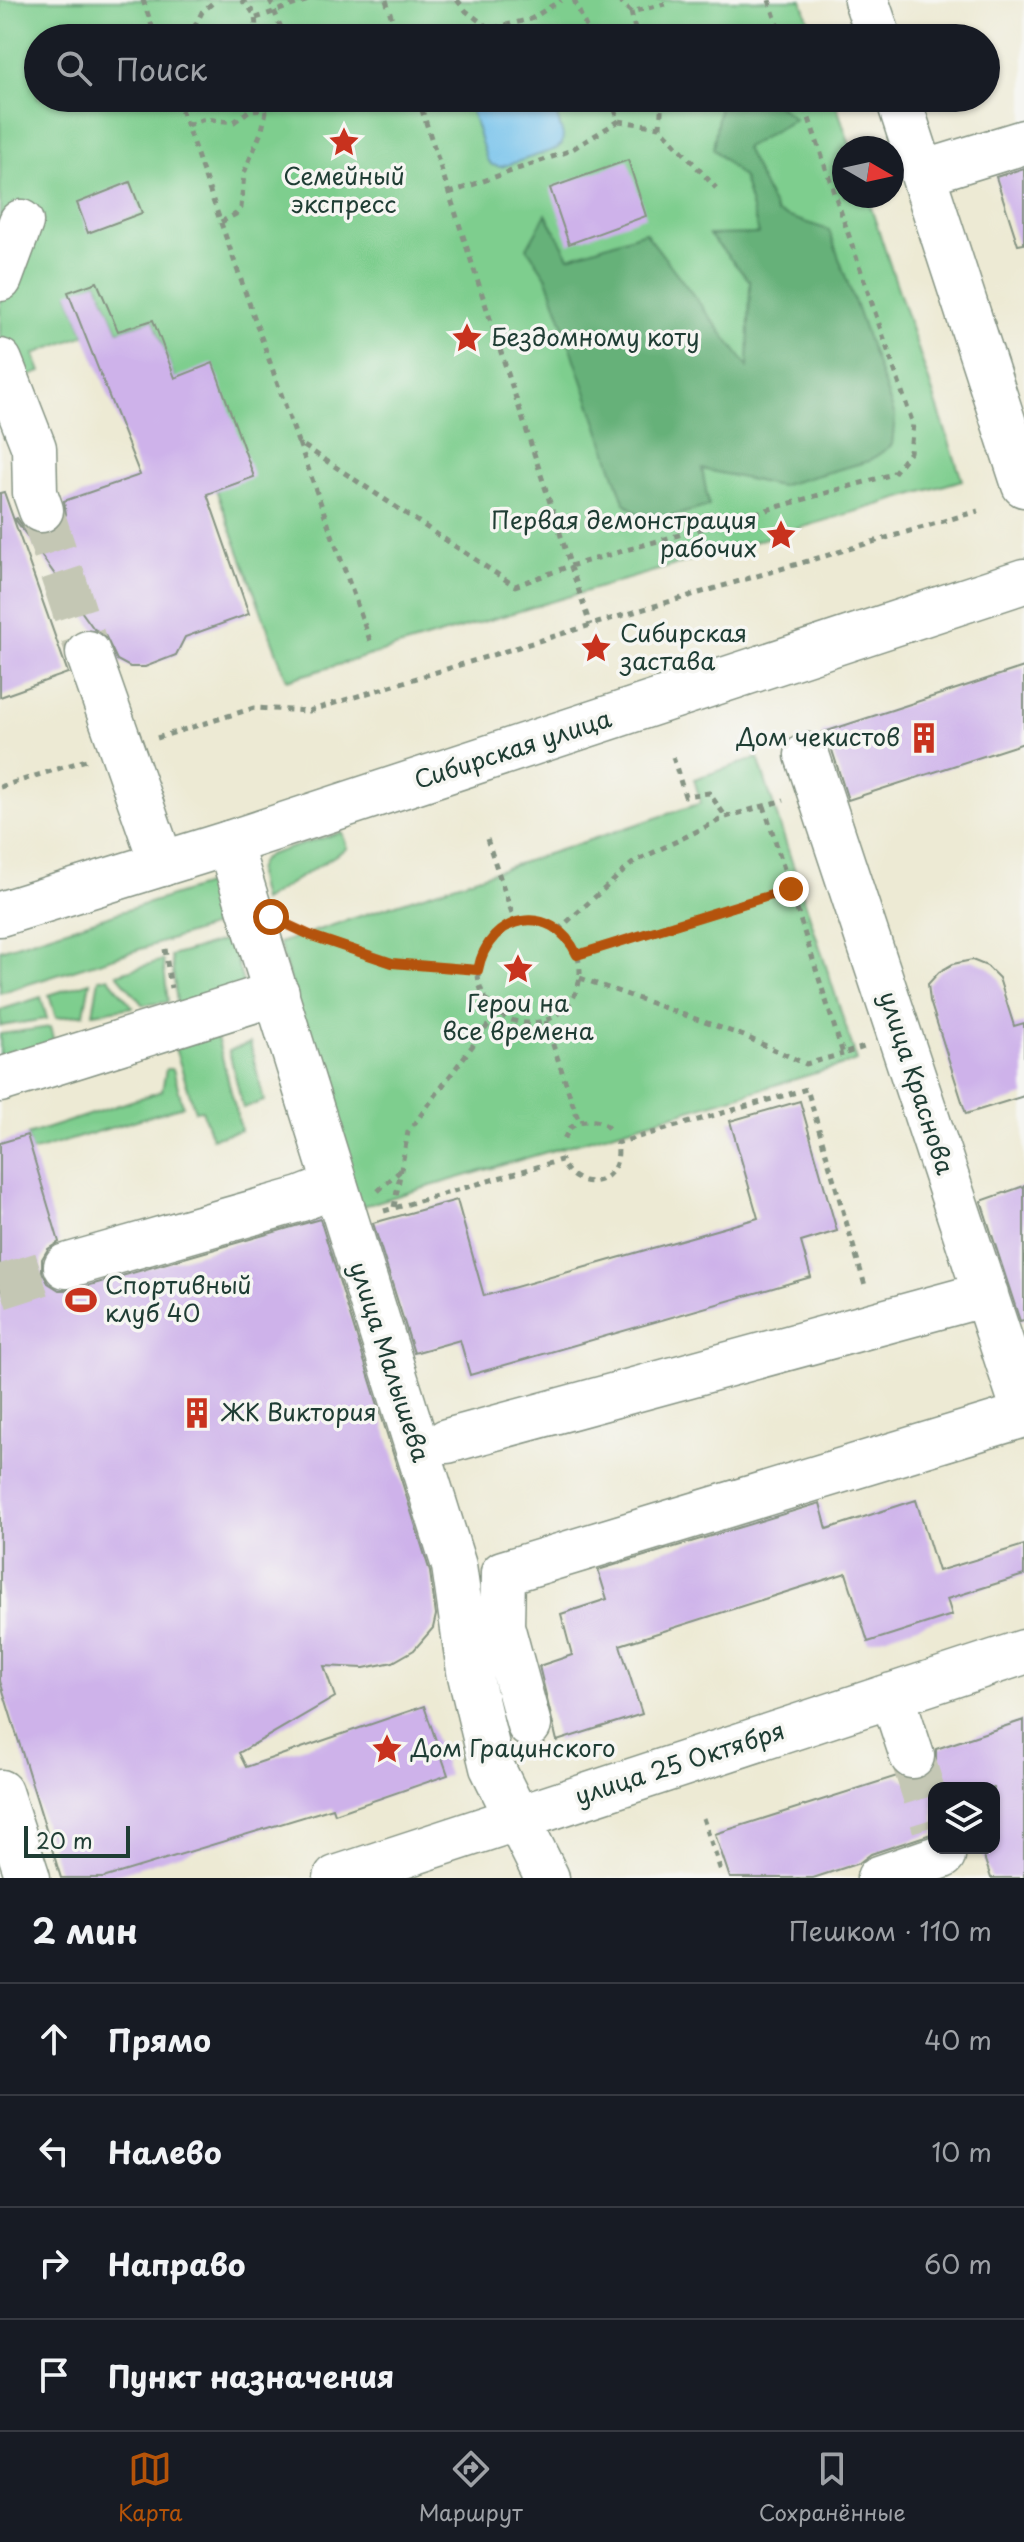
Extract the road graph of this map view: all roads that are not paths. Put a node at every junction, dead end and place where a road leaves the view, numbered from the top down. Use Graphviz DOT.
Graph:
graph roads {
  1 [pos="866,0"];
  2 [pos="874,24"];
  3 [pos="903,112"];
  4 [pos="1024,142"];
  5 [pos="923,173"];
  6 [pos="21,222"];
  7 [pos="0,279"];
  8 [pos="0,361"];
  9 [pos="1024,485"];
  10 [pos="41,510"];
  11 [pos="1024,581"];
  12 [pos="88,653"];
  13 [pos="813,772"];
  14 [pos="229,843"];
  15 [pos="162,864"];
  16 [pos="0,914"];
  17 [pos="277,993"];
  18 [pos="0,1080"];
  19 [pos="334,1186"];
  20 [pos="66,1266"];
  21 [pos="986,1294"];
  22 [pos="1024,1413"];
  23 [pos="447,1441"];
  24 [pos="1024,1652"];
  25 [pos="892,1695"];
  26 [pos="529,1725"];
  27 [pos="912,1756"];
  28 [pos="0,1792"];
  29 [pos="517,1817"];
  30 [pos="944,1861"];
  31 [pos="28,1878"];
  32 [pos="336,1878"];
  33 [pos="547,1878"];
  34 [pos="879,1878"];
  1 -- 2 [label="street"];
  3 -- 5 [label="street"];
  4 -- 5 [label="street"];
  5 -- 9 [label="street"];
  6 -- 7 [label="street"];
  8 -- 10 [label="street"];
  11 -- 14 [label="street, Сибирская улица"];
  12 -- 15 [label="street"];
  13 -- 21 [label="street, улица Краснова"];
  14 -- 15 [label="street, Сибирская улица"];
  14 -- 17 [label="street, улица Малышева"];
  15 -- 16 [label="street, Сибирская улица"];
  17 -- 18 [label="street"];
  17 -- 19 [label="street, улица Малышева"];
  19 -- 20 [label="street"];
  19 -- 29 [label="street, улица Малышева"];
  21 -- 22 [label="street, улица Краснова"];
  21 -- 23 [label="street"];
  22 -- 26 [label="street"];
  24 -- 25 [label="street, улица 25 Октября"];
  25 -- 27 [label="street"];
  25 -- 29 [label="street, улица 25 Октября"];
  28 -- 31 [label="street"];
  29 -- 32 [label="street, улица 25 Октября"];
  29 -- 33 [label="street, улица Малышева"];
  30 -- 34 [label="street"];
}
